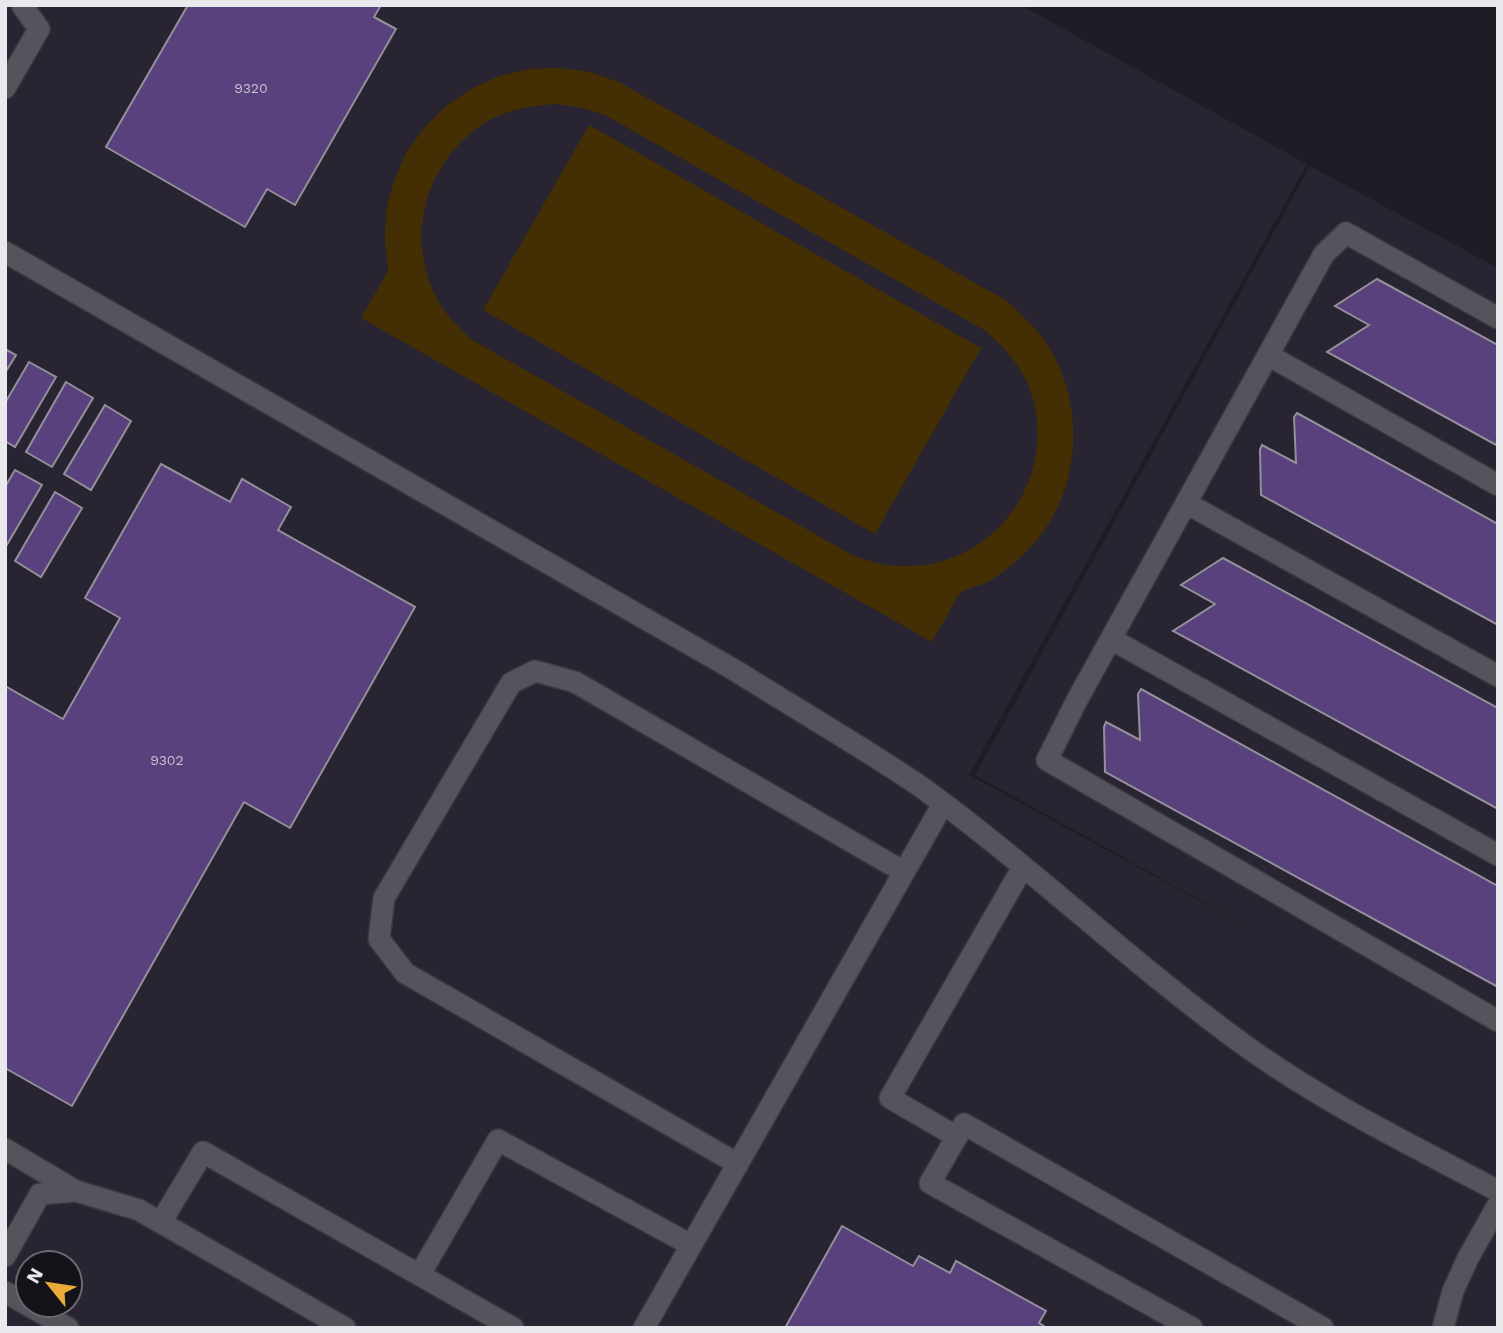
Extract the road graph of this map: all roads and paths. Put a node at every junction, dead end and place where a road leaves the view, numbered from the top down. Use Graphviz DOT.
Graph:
graph roads {
  1 [pos="22,5"];
  2 [pos="5,89"];
  3 [pos="5,252"];
  4 [pos="1498,318"];
  5 [pos="1268,355"];
  6 [pos="1498,485"];
  7 [pos="1186,503"];
  8 [pos="1111,639"];
  9 [pos="1498,676"];
  10 [pos="943,804"];
  11 [pos="1498,855"];
  12 [pos="1023,867"];
  13 [pos="904,872"];
  14 [pos="1498,1021"];
  15 [pos="957,1137"];
  16 [pos="5,1149"];
  17 [pos="738,1164"];
  18 [pos="76,1191"];
  19 [pos="1498,1191"];
  20 [pos="1498,1205"];
  21 [pos="161,1222"];
  22 [pos="691,1245"];
  23 [pos="5,1256"];
  24 [pos="420,1275"];
  25 [pos="5,1292"];
  26 [pos="68,1328"];
  27 [pos="345,1328"];
  28 [pos="513,1328"];
  29 [pos="644,1328"];
  30 [pos="1192,1328"];
  31 [pos="1323,1328"];
  32 [pos="1443,1328"];
  1 -- 2 [label="lane"];
  3 -- 10 [label="lane"];
  4 -- 5 [label="lane"];
  5 -- 6 [label="lane"];
  5 -- 7 [label="lane"];
  7 -- 8 [label="lane"];
  7 -- 9 [label="lane"];
  8 -- 11 [label="lane"];
  8 -- 14 [label="lane"];
  10 -- 12 [label="lane"];
  10 -- 13 [label="lane"];
  12 -- 15 [label="lane"];
  12 -- 19 [label="lane"];
  13 -- 17 [label="lane"];
  13 -- 17 [label="lane"];
  15 -- 30 [label="lane"];
  15 -- 31 [label="lane"];
  16 -- 18 [label="lane"];
  17 -- 22 [label="lane"];
  18 -- 21 [label="lane"];
  18 -- 23 [label="lane"];
  20 -- 32 [label="lane"];
  21 -- 24 [label="lane"];
  21 -- 27 [label="lane"];
  22 -- 24 [label="lane"];
  22 -- 29 [label="lane"];
  24 -- 28 [label="lane"];
  25 -- 26 [label="lane"];
}
